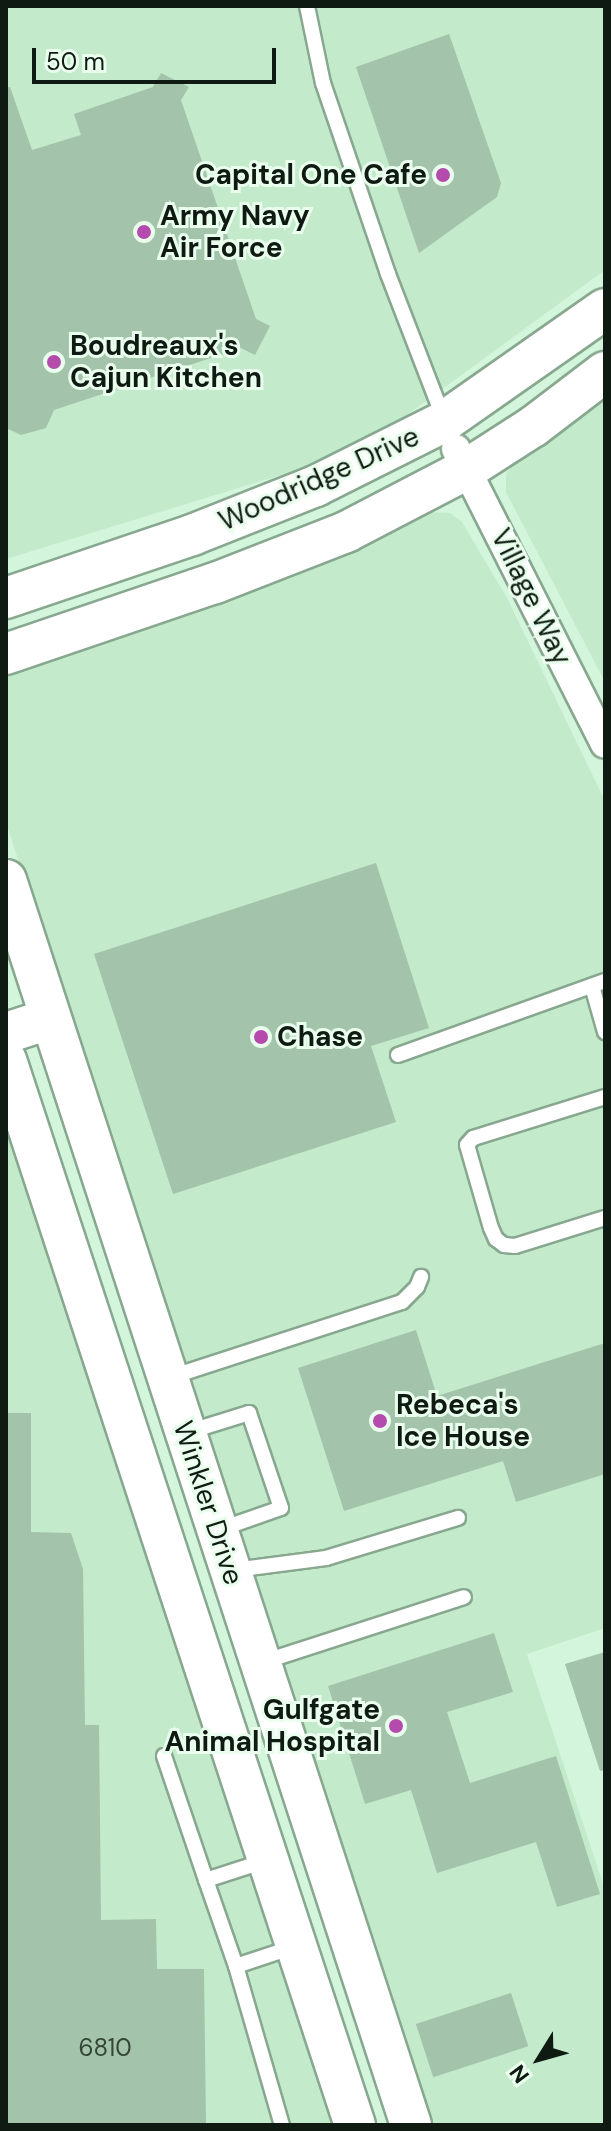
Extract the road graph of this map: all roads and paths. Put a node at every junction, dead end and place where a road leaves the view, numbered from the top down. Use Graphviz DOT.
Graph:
graph roads {
  1 [pos="307,6"];
  2 [pos="605,309"];
  3 [pos="605,372"];
  4 [pos="456,446"];
  5 [pos="6,598"];
  6 [pos="6,654"];
  7 [pos="605,744"];
  8 [pos="6,880"];
  9 [pos="598,984"];
  10 [pos="49,1019"];
  11 [pos="605,1032"];
  12 [pos="6,1033"];
  13 [pos="398,1055"];
  14 [pos="6,1060"];
  15 [pos="605,1097"];
  16 [pos="92,1149"];
  17 [pos="40,1164"];
  18 [pos="605,1218"];
  19 [pos="68,1250"];
  20 [pos="421,1277"];
  21 [pos="167,1378"];
  22 [pos="185,1433"];
  23 [pos="458,1518"];
  24 [pos="217,1531"];
  25 [pos="230,1571"];
  26 [pos="464,1597"];
  27 [pos="246,1619"];
  28 [pos="194,1633"];
  29 [pos="260,1663"];
  30 [pos="164,1756"];
  31 [pos="269,1860"];
  32 [pos="206,1880"];
  33 [pos="297,1946"];
  34 [pos="236,1966"];
  35 [pos="378,2023"];
  36 [pos="326,2038"];
  37 [pos="282,2125"];
  38 [pos="355,2125"];
  39 [pos="411,2125"];
  1 -- 4 [label="lane"];
  2 -- 4 [label="main road, Woodridge Drive"];
  3 -- 4 [label="main road, Woodridge Drive"];
  4 -- 5 [label="main road, Woodridge Drive"];
  4 -- 6 [label="main road, Woodridge Drive"];
  4 -- 7 [label="street, Village Way"];
  8 -- 10 [label="main road, Winkler Drive"];
  9 -- 11 [label="lane"];
  9 -- 13 [label="lane"];
  10 -- 12 [label="main road"];
  10 -- 16 [label="main road, Winkler Drive"];
  14 -- 17 [label="main road, Winkler Drive"];
  15 -- 18 [label="lane"];
  16 -- 17 [label="main road"];
  16 -- 21 [label="main road, Winkler Drive"];
  17 -- 19 [label="main road, Winkler Drive"];
  19 -- 21 [label="main road"];
  19 -- 28 [label="main road, Winkler Drive"];
  20 -- 21 [label="lane"];
  21 -- 22 [label="main road, Winkler Drive"];
  22 -- 24 [label="main road, Winkler Drive"];
  22 -- 24 [label="lane"];
  23 -- 25 [label="lane"];
  24 -- 25 [label="main road, Winkler Drive"];
  25 -- 27 [label="main road, Winkler Drive"];
  26 -- 29 [label="lane"];
  27 -- 28 [label="main road"];
  27 -- 29 [label="main road, Winkler Drive"];
  28 -- 31 [label="main road, Winkler Drive"];
  29 -- 35 [label="main road, Winkler Drive"];
  30 -- 32 [label="lane"];
  31 -- 32 [label="lane"];
  31 -- 33 [label="main road, Winkler Drive"];
  32 -- 34 [label="lane"];
  33 -- 34 [label="lane"];
  33 -- 36 [label="main road, Winkler Drive"];
  34 -- 37 [label="lane"];
  35 -- 36 [label="main road"];
  35 -- 39 [label="main road, Winkler Drive"];
  36 -- 38 [label="main road, Winkler Drive"];
}
